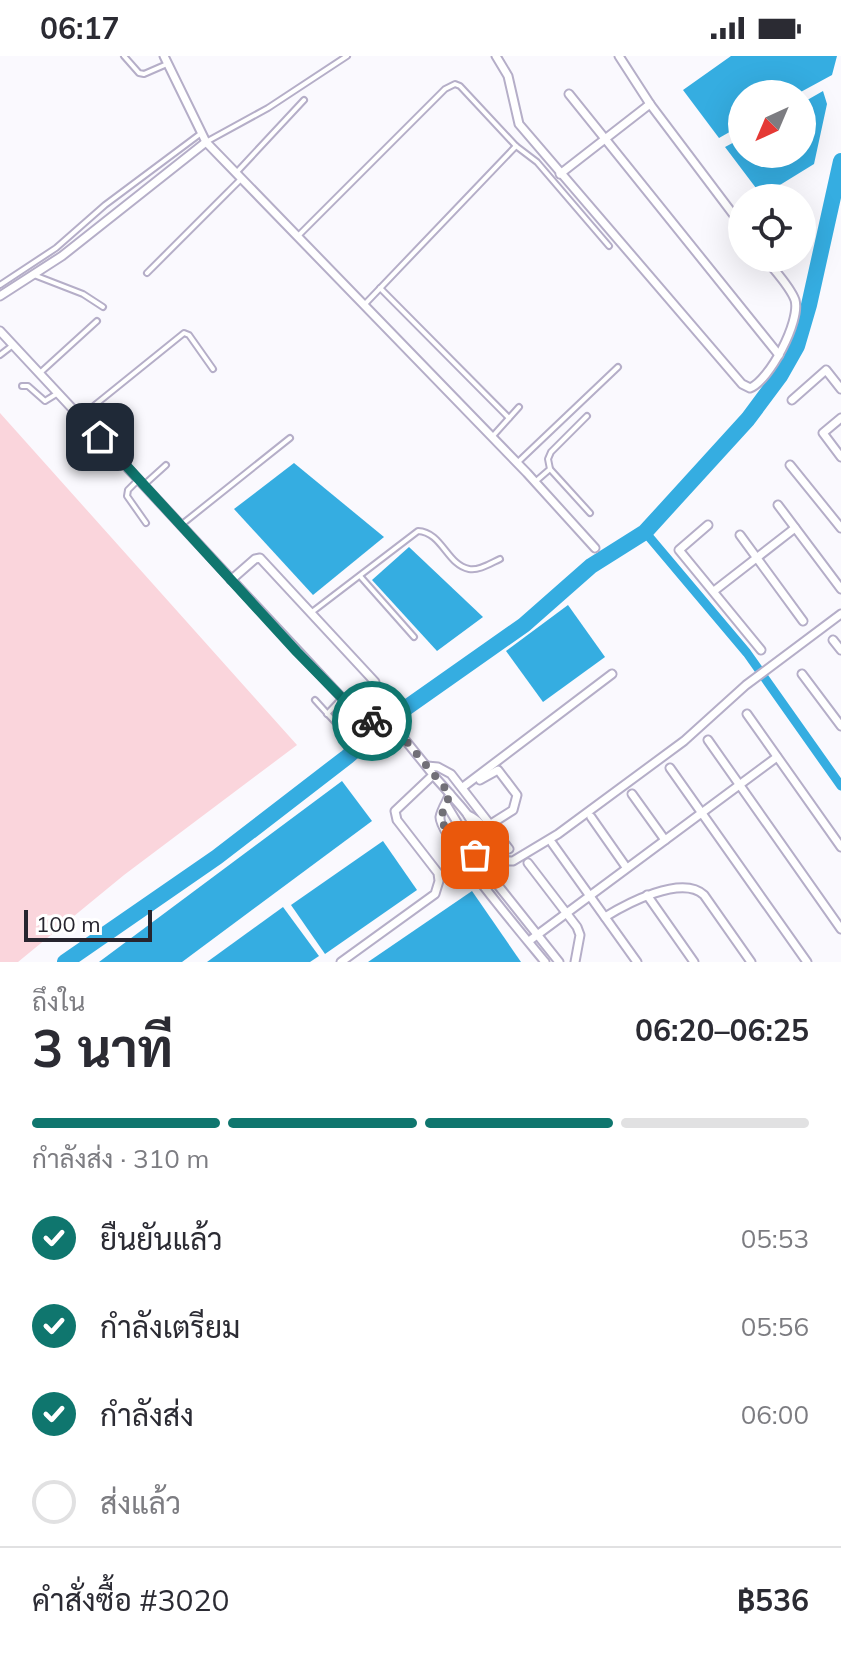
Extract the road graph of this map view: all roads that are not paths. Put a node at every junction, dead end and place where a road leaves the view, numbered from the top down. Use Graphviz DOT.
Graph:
graph roads {
  1 [pos="124,56"];
  2 [pos="347,56"];
  3 [pos="496,56"];
  4 [pos="619,56"];
  5 [pos="166,60"];
  6 [pos="569,94"];
  7 [pos="304,100"];
  8 [pos="650,104"];
  9 [pos="200,134"];
  10 [pos="605,138"];
  11 [pos="206,142"];
  12 [pos="516,146"];
  13 [pos="560,174"];
  14 [pos="238,176"];
  15 [pos="728,207"];
  16 [pos="297,237"];
  17 [pos="609,246"];
  18 [pos="775,272"];
  19 [pos="147,273"];
  20 [pos="34,275"];
  21 [pos="0,285"];
  22 [pos="380,288"];
  23 [pos="0,296"];
  24 [pos="363,306"];
  25 [pos="103,307"];
  26 [pos="97,321"];
  27 [pos="0,331"];
  28 [pos="13,345"];
  29 [pos="0,355"];
  30 [pos="779,355"];
  31 [pos="618,367"];
  32 [pos="213,369"];
  33 [pos="39,373"];
  34 [pos="22,386"];
  35 [pos="841,389"];
  36 [pos="58,393"];
  37 [pos="792,400"];
  38 [pos="519,407"];
  39 [pos="587,416"];
  40 [pos="80,417"];
  41 [pos="509,418"];
  42 [pos="841,418"];
  43 [pos="492,437"];
  44 [pos="290,438"];
  45 [pos="841,457"];
  46 [pos="517,463"];
  47 [pos="166,465"];
  48 [pos="790,465"];
  49 [pos="550,469"];
  50 [pos="142,482"];
  51 [pos="535,482"];
  52 [pos="778,505"];
  53 [pos="590,513"];
  54 [pos="146,523"];
  55 [pos="181,525"];
  56 [pos="708,525"];
  57 [pos="795,528"];
  58 [pos="841,528"];
  59 [pos="740,535"];
  60 [pos="595,548"];
  61 [pos="757,558"];
  62 [pos="500,559"];
  63 [pos="360,576"];
  64 [pos="231,580"];
  65 [pos="841,589"];
  66 [pos="714,591"];
  67 [pos="841,610"];
  68 [pos="310,614"];
  69 [pos="803,621"];
  70 [pos="414,637"];
  71 [pos="833,640"];
  72 [pos="761,650"];
  73 [pos="841,650"];
  74 [pos="612,674"];
  75 [pos="802,674"];
  76 [pos="375,682"];
  77 [pos="342,698"];
  78 [pos="315,700"];
  79 [pos="326,714"];
  80 [pos="747,714"];
  81 [pos="841,726"];
  82 [pos="345,733"];
  83 [pos="708,740"];
  84 [pos="777,757"];
  85 [pos="427,766"];
  86 [pos="670,768"];
  87 [pos="433,775"];
  88 [pos="740,785"];
  89 [pos="464,789"];
  90 [pos="450,794"];
  91 [pos="632,794"];
  92 [pos="446,804"];
  93 [pos="702,813"];
  94 [pos="468,815"];
  95 [pos="591,817"];
  96 [pos="482,818"];
  97 [pos="491,824"];
  98 [pos="665,840"];
  99 [pos="552,843"];
  100 [pos="841,847"];
  101 [pos="509,849"];
  102 [pos="475,855"];
  103 [pos="499,855"];
  104 [pos="466,861"];
  105 [pos="528,863"];
  106 [pos="626,867"];
  107 [pos="485,869"];
  108 [pos="476,875"];
  109 [pos="588,895"];
  110 [pos="647,895"];
  111 [pos="567,913"];
  112 [pos="605,917"];
  113 [pos="841,929"];
  114 [pos="537,935"];
  115 [pos="529,941"];
  116 [pos="341,962"];
  117 [pos="545,962"];
  118 [pos="559,962"];
  119 [pos="575,962"];
  120 [pos="637,962"];
  121 [pos="694,962"];
  122 [pos="751,962"];
  123 [pos="807,962"];
  1 -- 5 [label="lane"];
  2 -- 11 [label="lane"];
  3 -- 13 [label="street"];
  4 -- 8 [label="street"];
  5 -- 9 [label="street"];
  6 -- 10 [label="street"];
  7 -- 14 [label="lane"];
  8 -- 10 [label="street"];
  8 -- 15 [label="street"];
  9 -- 11 [label="street"];
  9 -- 21 [label="lane"];
  10 -- 13 [label="street"];
  10 -- 30 [label="street"];
  11 -- 14 [label="street"];
  11 -- 20 [label="street"];
  12 -- 16 [label="lane"];
  12 -- 17 [label="lane"];
  12 -- 22 [label="lane"];
  13 -- 30 [label="street"];
  14 -- 16 [label="street"];
  14 -- 19 [label="lane"];
  16 -- 24 [label="street"];
  18 -- 30 [label="street"];
  20 -- 23 [label="street"];
  20 -- 25 [label="lane"];
  22 -- 24 [label="lane"];
  22 -- 41 [label="lane"];
  24 -- 43 [label="street"];
  26 -- 33 [label="lane"];
  27 -- 28 [label="street"];
  28 -- 29 [label="lane"];
  28 -- 33 [label="street"];
  31 -- 46 [label="lane"];
  32 -- 40 [label="lane"];
  33 -- 36 [label="street"];
  34 -- 36 [label="lane"];
  35 -- 37 [label="street"];
  36 -- 40 [label="street"];
  38 -- 41 [label="lane"];
  39 -- 49 [label="lane"];
  40 -- 50 [label="street"];
  41 -- 43 [label="lane"];
  42 -- 45 [label="street"];
  43 -- 46 [label="street"];
  44 -- 55 [label="lane"];
  46 -- 51 [label="street"];
  47 -- 50 [label="lane"];
  48 -- 58 [label="street"];
  49 -- 51 [label="lane"];
  49 -- 53 [label="lane"];
  50 -- 54 [label="lane"];
  50 -- 55 [label="street"];
  51 -- 60 [label="street"];
  52 -- 57 [label="street"];
  55 -- 64 [label="street"];
  56 -- 66 [label="street"];
  57 -- 61 [label="street"];
  57 -- 65 [label="street"];
  59 -- 61 [label="street"];
  61 -- 66 [label="street"];
  61 -- 69 [label="street"];
  62 -- 63 [label="lane"];
  63 -- 68 [label="lane"];
  63 -- 70 [label="lane"];
  64 -- 68 [label="street"];
  64 -- 77 [label="street"];
  66 -- 72 [label="street"];
  67 -- 103 [label="street"];
  68 -- 76 [label="street"];
  71 -- 73 [label="street"];
  74 -- 89 [label="street"];
  75 -- 81 [label="street"];
  77 -- 79 [label="lane"];
  77 -- 85 [label="street"];
  78 -- 79 [label="lane"];
  79 -- 82 [label="lane"];
  80 -- 84 [label="street"];
  83 -- 88 [label="street"];
  84 -- 88 [label="street"];
  84 -- 100 [label="street"];
  85 -- 87 [label="street"];
  85 -- 89 [label="street"];
  86 -- 93 [label="street"];
  87 -- 90 [label="street"];
  87 -- 116 [label="street"];
  88 -- 93 [label="street"];
  88 -- 113 [label="street"];
  89 -- 96 [label="street"];
  89 -- 97 [label="street"];
  90 -- 92 [label="street"];
  90 -- 94 [label="street"];
  91 -- 98 [label="street"];
  92 -- 102 [label="street"];
  92 -- 104 [label="street"];
  93 -- 98 [label="street"];
  93 -- 123 [label="street"];
  94 -- 96 [label="street"];
  94 -- 103 [label="street"];
  95 -- 106 [label="street"];
  96 -- 97 [label="street"];
  96 -- 103 [label="street"];
  97 -- 101 [label="street"];
  98 -- 106 [label="street"];
  99 -- 109 [label="street"];
  102 -- 104 [label="street"];
  102 -- 107 [label="street"];
  104 -- 108 [label="street"];
  105 -- 111 [label="street"];
  106 -- 109 [label="street"];
  107 -- 108 [label="street"];
  107 -- 114 [label="street"];
  108 -- 115 [label="street"];
  109 -- 111 [label="street"];
  109 -- 112 [label="street"];
  110 -- 112 [label="street"];
  110 -- 121 [label="street"];
  110 -- 122 [label="street"];
  111 -- 114 [label="street"];
  111 -- 119 [label="street"];
  112 -- 120 [label="street"];
  114 -- 115 [label="street"];
  114 -- 118 [label="street"];
  115 -- 117 [label="street"];
}
